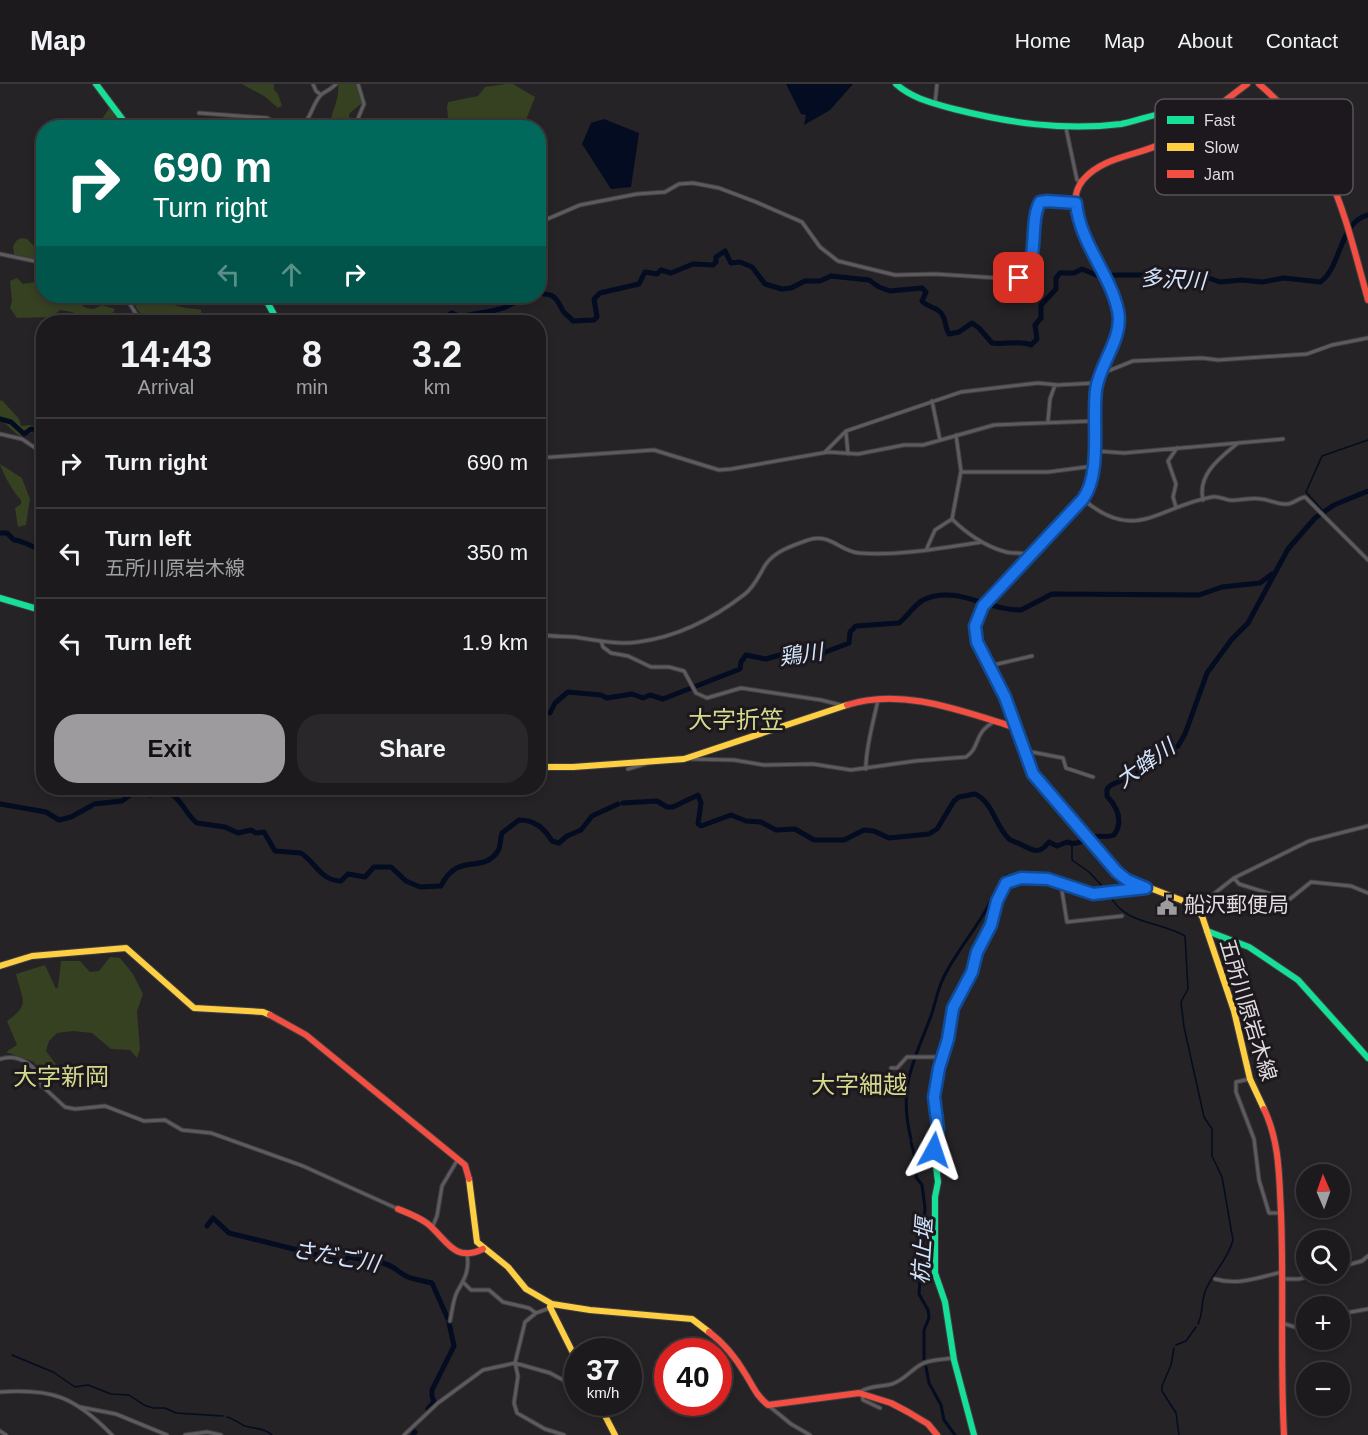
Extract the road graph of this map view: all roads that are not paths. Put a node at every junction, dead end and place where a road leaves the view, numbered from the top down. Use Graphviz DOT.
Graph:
graph roads {
  1 [pos="96,84"];
  2 [pos="313,84"];
  3 [pos="336,84"];
  4 [pos="358,84"];
  5 [pos="896,84"];
  6 [pos="938,84"];
  7 [pos="1247,84"];
  8 [pos="1259,84"];
  9 [pos="321,94"];
  10 [pos="1227,99"];
  11 [pos="1276,99"];
  12 [pos="935,103"];
  13 [pos="200,113"];
  14 [pos="1155,116"];
  15 [pos="123,120"];
  16 [pos="271,120"];
  17 [pos="306,120"];
  18 [pos="357,120"];
  19 [pos="1066,128"];
  20 [pos="1155,146"];
  21 [pos="1082,181"];
  22 [pos="1336,195"];
  23 [pos="1076,203"];
  24 [pos="546,220"];
  25 [pos="0,254"];
  26 [pos="36,261"];
  27 [pos="1368,300"];
  28 [pos="1368,338"];
  29 [pos="1101,373"];
  30 [pos="1097,382"];
  31 [pos="1055,385"];
  32 [pos="932,401"];
  33 [pos="1048,422"];
  34 [pos="1094,422"];
  35 [pos="846,431"];
  36 [pos="0,434"];
  37 [pos="956,435"];
  38 [pos="1283,439"];
  39 [pos="940,440"];
  40 [pos="1240,442"];
  41 [pos="1177,448"];
  42 [pos="36,449"];
  43 [pos="1094,451"];
  44 [pos="824,453"];
  45 [pos="848,454"];
  46 [pos="546,457"];
  47 [pos="1094,466"];
  48 [pos="961,472"];
  49 [pos="1083,499"];
  50 [pos="1203,500"];
  51 [pos="1176,507"];
  52 [pos="952,519"];
  53 [pos="982,542"];
  54 [pos="927,548"];
  55 [pos="1031,555"];
  56 [pos="1368,560"];
  57 [pos="0,598"];
  58 [pos="36,609"];
  59 [pos="546,635"];
  60 [pos="601,641"];
  61 [pos="1032,656"];
  62 [pos="989,666"];
  63 [pos="879,698"];
  64 [pos="842,706"];
  65 [pos="994,722"];
  66 [pos="1014,727"];
  67 [pos="1024,753"];
  68 [pos="684,759"];
  69 [pos="649,762"];
  70 [pos="546,768"];
  71 [pos="628,769"];
  72 [pos="866,769"];
  73 [pos="1093,777"];
  74 [pos="1368,826"];
  75 [pos="1234,879"];
  76 [pos="1061,883"];
  77 [pos="1146,888"];
  78 [pos="1368,893"];
  79 [pos="1196,908"];
  80 [pos="1122,916"];
  81 [pos="1207,931"];
  82 [pos="0,966"];
  83 [pos="942,1057"];
  84 [pos="1368,1058"];
  85 [pos="0,1059"];
  86 [pos="891,1068"];
  87 [pos="1250,1079"];
  88 [pos="458,1159"];
  89 [pos="398,1209"];
  90 [pos="1281,1213"];
  91 [pos="432,1227"];
  92 [pos="483,1249"];
  93 [pos="467,1255"];
  94 [pos="1368,1256"];
  95 [pos="1350,1264"];
  96 [pos="1283,1276"];
  97 [pos="1296,1278"];
  98 [pos="1215,1279"];
  99 [pos="464,1283"];
  100 [pos="551,1306"];
  101 [pos="1368,1309"];
  102 [pos="1350,1312"];
  103 [pos="536,1313"];
  104 [pos="450,1321"];
  105 [pos="1282,1323"];
  106 [pos="1296,1327"];
  107 [pos="566,1338"];
  108 [pos="954,1358"];
  109 [pos="515,1363"];
  110 [pos="564,1380"];
  111 [pos="0,1392"];
  112 [pos="860,1394"];
  113 [pos="768,1405"];
  114 [pos="78,1407"];
  115 [pos="880,1408"];
  116 [pos="605,1416"];
  117 [pos="0,1431"];
  118 [pos="6,1435"];
  119 [pos="111,1435"];
  120 [pos="167,1435"];
  121 [pos="185,1435"];
  122 [pos="221,1435"];
  123 [pos="404,1435"];
  124 [pos="564,1435"];
  125 [pos="615,1435"];
  126 [pos="810,1435"];
  127 [pos="937,1435"];
  128 [pos="974,1435"];
  129 [pos="1284,1435"];
  1 -- 15 [label="street"];
  2 -- 9 [label="street"];
  3 -- 9 [label="street"];
  4 -- 18 [label="street"];
  5 -- 12 [label="street"];
  6 -- 12 [label="street"];
  7 -- 10 [label="street"];
  8 -- 11 [label="street"];
  9 -- 17 [label="street"];
  12 -- 19 [label="street"];
  13 -- 16 [label="street"];
  14 -- 19 [label="street"];
  19 -- 21 [label="street"];
  20 -- 21 [label="street"];
  21 -- 23 [label="street"];
  22 -- 27 [label="street"];
  23 -- 24 [label="street"];
  23 -- 29 [label="street"];
  25 -- 26 [label="street"];
  28 -- 29 [label="street"];
  29 -- 30 [label="street"];
  30 -- 31 [label="street"];
  30 -- 34 [label="street"];
  31 -- 32 [label="street"];
  31 -- 33 [label="street"];
  32 -- 35 [label="street"];
  32 -- 39 [label="street"];
  33 -- 34 [label="street"];
  33 -- 37 [label="street"];
  34 -- 43 [label="street"];
  35 -- 44 [label="street"];
  35 -- 45 [label="street"];
  36 -- 42 [label="street"];
  37 -- 39 [label="street"];
  37 -- 48 [label="street"];
  38 -- 40 [label="street"];
  39 -- 45 [label="street"];
  40 -- 41 [label="street"];
  40 -- 50 [label="street"];
  41 -- 43 [label="street"];
  41 -- 51 [label="street"];
  43 -- 47 [label="street"];
  44 -- 45 [label="street"];
  44 -- 46 [label="street"];
  47 -- 48 [label="street"];
  47 -- 49 [label="street"];
  48 -- 52 [label="street"];
  49 -- 51 [label="street"];
  49 -- 55 [label="street"];
  50 -- 51 [label="street"];
  50 -- 56 [label="street"];
  52 -- 53 [label="street"];
  52 -- 54 [label="street"];
  53 -- 54 [label="street"];
  53 -- 55 [label="street"];
  54 -- 60 [label="street"];
  55 -- 62 [label="street"];
  57 -- 58 [label="street"];
  59 -- 60 [label="street"];
  60 -- 64 [label="street"];
  61 -- 62 [label="street"];
  62 -- 66 [label="street"];
  63 -- 64 [label="street"];
  63 -- 65 [label="street"];
  63 -- 72 [label="street"];
  64 -- 68 [label="street"];
  65 -- 66 [label="street"];
  65 -- 72 [label="street"];
  66 -- 67 [label="street"];
  67 -- 73 [label="street"];
  67 -- 77 [label="street"];
  68 -- 69 [label="street"];
  68 -- 72 [label="street"];
  69 -- 70 [label="street"];
  69 -- 71 [label="street"];
  74 -- 75 [label="street"];
  75 -- 78 [label="street"];
  75 -- 79 [label="street"];
  76 -- 77 [label="street"];
  76 -- 80 [label="street"];
  76 -- 83 [label="street"];
  77 -- 79 [label="street"];
  79 -- 81 [label="street, 五所川原岩木線"];
  81 -- 84 [label="street"];
  81 -- 87 [label="street, 五所川原岩木線"];
  82 -- 88 [label="street"];
  83 -- 86 [label="street"];
  83 -- 108 [label="street"];
  85 -- 89 [label="street"];
  87 -- 90 [label="street, 五所川原岩木線"];
  87 -- 90 [label="street"];
  88 -- 91 [label="street"];
  88 -- 92 [label="street"];
  89 -- 91 [label="street"];
  90 -- 96 [label="street, 五所川原岩木線"];
  91 -- 93 [label="street"];
  92 -- 93 [label="street"];
  92 -- 100 [label="street"];
  93 -- 99 [label="street"];
  94 -- 95 [label="street"];
  96 -- 97 [label="street"];
  96 -- 98 [label="street"];
  96 -- 105 [label="street, 五所川原岩木線"];
  99 -- 103 [label="street"];
  99 -- 104 [label="street"];
  100 -- 103 [label="street"];
  100 -- 107 [label="street"];
  100 -- 113 [label="street"];
  101 -- 102 [label="street"];
  103 -- 109 [label="street"];
  105 -- 106 [label="street"];
  105 -- 129 [label="street, 五所川原岩木線"];
  108 -- 112 [label="street"];
  108 -- 128 [label="street"];
  109 -- 110 [label="street"];
  109 -- 123 [label="street"];
  109 -- 124 [label="street"];
  111 -- 114 [label="street"];
  112 -- 113 [label="street"];
  112 -- 115 [label="street"];
  112 -- 127 [label="street"];
  113 -- 126 [label="street"];
  114 -- 119 [label="street"];
  114 -- 120 [label="street"];
  116 -- 125 [label="street"];
  117 -- 118 [label="street"];
  121 -- 122 [label="street"];
}
